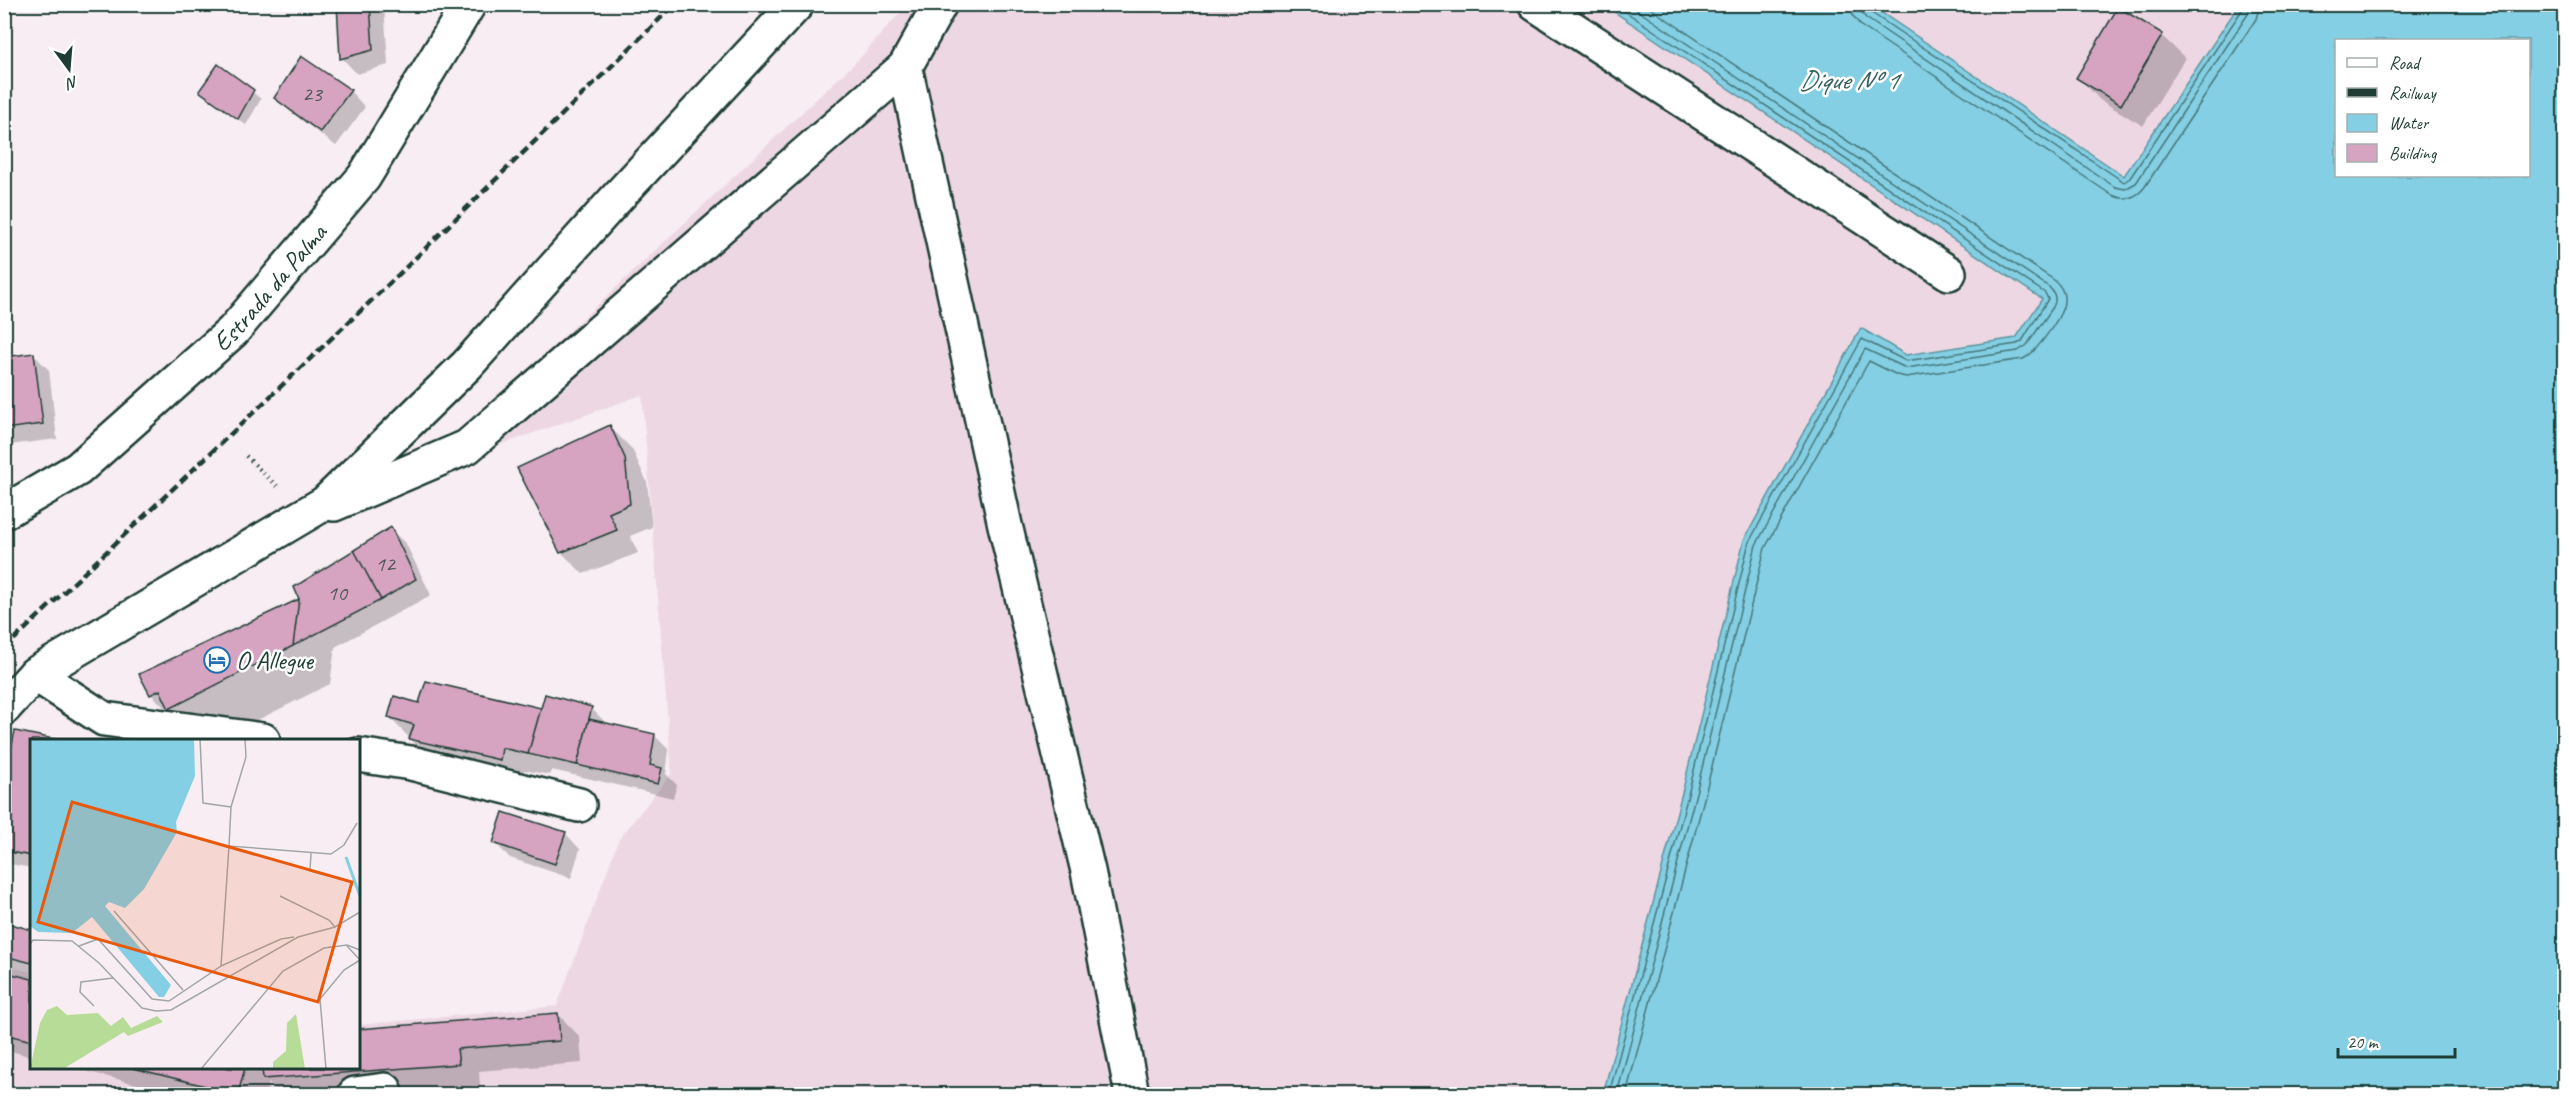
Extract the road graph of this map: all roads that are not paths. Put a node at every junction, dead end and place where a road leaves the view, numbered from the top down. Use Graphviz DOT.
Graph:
graph roads {
  1 [pos="469,4"];
  2 [pos="797,4"];
  3 [pos="940,4"];
  4 [pos="1535,4"];
  5 [pos="905,67"];
  6 [pos="1949,273"];
  7 [pos="4,512"];
  8 [pos="307,516"];
  9 [pos="35,674"];
  10 [pos="4,708"];
  11 [pos="249,739"];
  12 [pos="360,755"];
  13 [pos="579,805"];
  14 [pos="355,1095"];
  15 [pos="386,1095"];
  16 [pos="1132,1095"];
  1 -- 7 [label="street, Estrada da Palma"];
  2 -- 8 [label="street"];
  3 -- 5 [label="street"];
  4 -- 6 [label="street"];
  5 -- 8 [label="street"];
  5 -- 16 [label="street"];
  8 -- 9 [label="street"];
  9 -- 10 [label="street"];
  9 -- 11 [label="street"];
  12 -- 13 [label="street"];
  14 -- 15 [label="street"];
}
